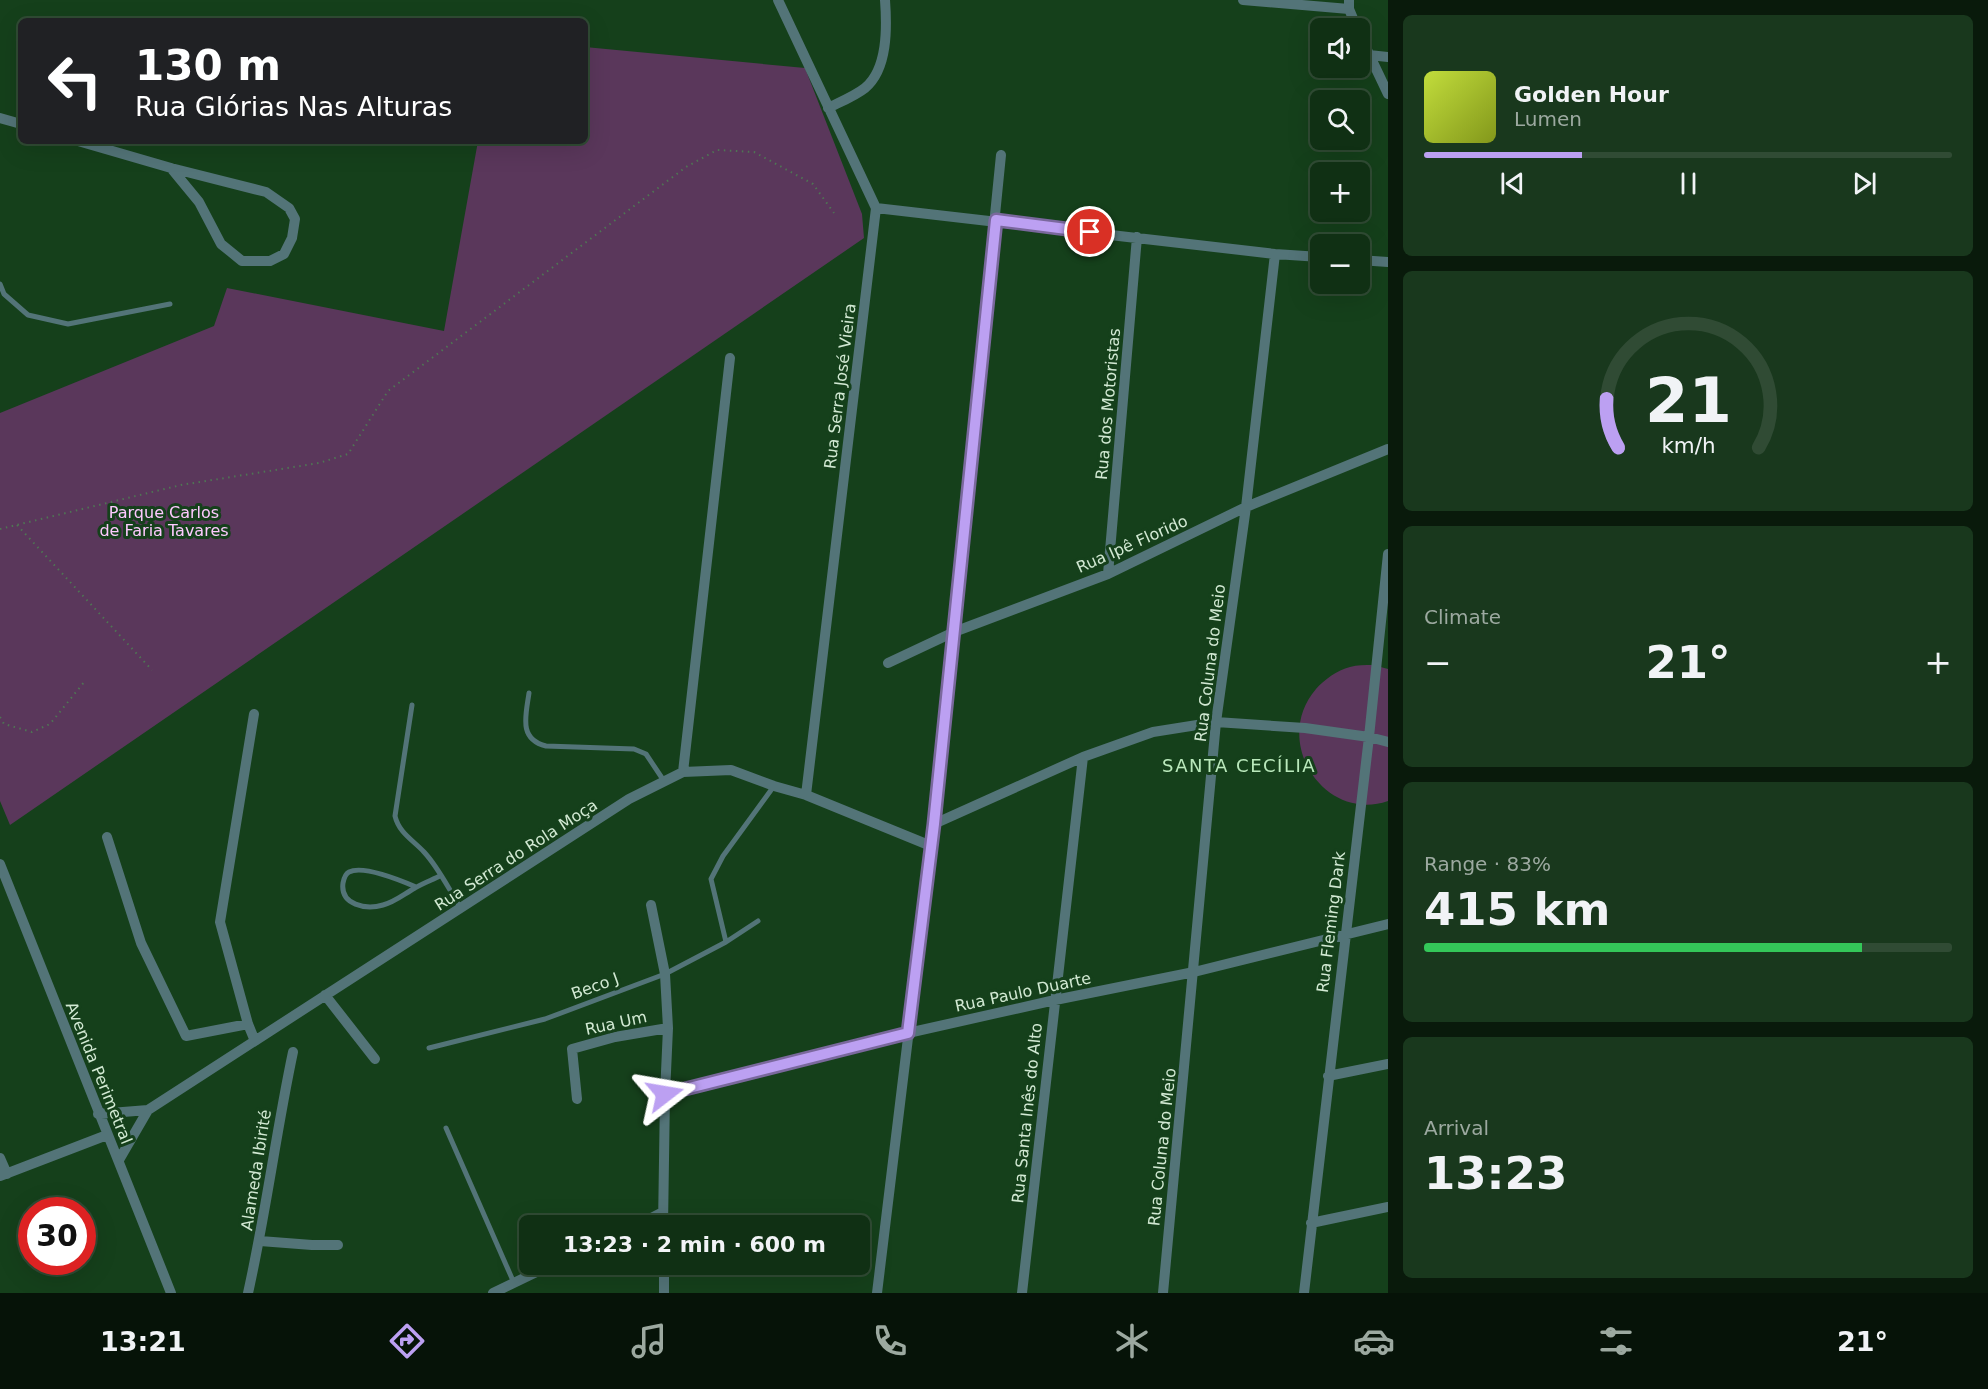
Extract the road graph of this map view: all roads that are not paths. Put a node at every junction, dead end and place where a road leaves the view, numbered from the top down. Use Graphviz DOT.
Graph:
graph roads {
  1 [pos="778,0"];
  2 [pos="1243,0"];
  3 [pos="888,3"];
  4 [pos="1349,5"];
  5 [pos="1370,55"];
  6 [pos="1370,57"];
  7 [pos="1388,57"];
  8 [pos="1388,94"];
  9 [pos="828,108"];
  10 [pos="0,118"];
  11 [pos="18,123"];
  12 [pos="88,144"];
  13 [pos="110,144"];
  14 [pos="114,152"];
  15 [pos="1001,155"];
  16 [pos="171,168"];
  17 [pos="876,208"];
  18 [pos="996,220"];
  19 [pos="1137,237"];
  20 [pos="1275,254"];
  21 [pos="1310,256"];
  22 [pos="1370,261"];
  23 [pos="1388,262"];
  24 [pos="0,284"];
  25 [pos="170,304"];
  26 [pos="730,358"];
  27 [pos="1388,449"];
  28 [pos="1246,507"];
  29 [pos="1388,554"];
  30 [pos="1108,574"];
  31 [pos="954,632"];
  32 [pos="888,663"];
  33 [pos="529,693"];
  34 [pos="412,705"];
  35 [pos="254,714"];
  36 [pos="1216,722"];
  37 [pos="1369,737"];
  38 [pos="1388,742"];
  39 [pos="1083,757"];
  40 [pos="683,772"];
  41 [pos="664,782"];
  42 [pos="774,786"];
  43 [pos="807,795"];
  44 [pos="934,824"];
  45 [pos="107,837"];
  46 [pos="931,846"];
  47 [pos="0,864"];
  48 [pos="440,876"];
  49 [pos="416,887"];
  50 [pos="651,905"];
  51 [pos="461,908"];
  52 [pos="758,921"];
  53 [pos="1388,924"];
  54 [pos="1345,933"];
  55 [pos="726,942"];
  56 [pos="1194,972"];
  57 [pos="665,974"];
  58 [pos="325,995"];
  59 [pos="1054,1000"];
  60 [pos="248,1024"];
  61 [pos="668,1028"];
  62 [pos="908,1033"];
  63 [pos="255,1041"];
  64 [pos="429,1048"];
  65 [pos="293,1052"];
  66 [pos="375,1059"];
  67 [pos="1388,1064"];
  68 [pos="1328,1076"];
  69 [pos="665,1094"];
  70 [pos="577,1099"];
  71 [pos="148,1110"];
  72 [pos="98,1114"];
  73 [pos="446,1128"];
  74 [pos="107,1135"];
  75 [pos="0,1158"];
  76 [pos="119,1160"];
  77 [pos="4,1175"];
  78 [pos="1388,1207"];
  79 [pos="663,1212"];
  80 [pos="657,1215"];
  81 [pos="1311,1223"];
  82 [pos="260,1241"];
  83 [pos="338,1245"];
  84 [pos="531,1275"];
  85 [pos="664,1275"];
  86 [pos="514,1283"];
  87 [pos="171,1293"];
  88 [pos="248,1293"];
  89 [pos="493,1293"];
  90 [pos="664,1293"];
  91 [pos="878,1293"];
  92 [pos="1022,1293"];
  93 [pos="1163,1293"];
  94 [pos="1304,1293"];
  1 -- 9 [label="street"];
  2 -- 4 [label="street"];
  3 -- 9 [label="street"];
  5 -- 7 [label="street"];
  6 -- 8 [label="street"];
  9 -- 17 [label="street"];
  10 -- 11 [label="street"];
  12 -- 14 [label="street"];
  13 -- 14 [label="lane"];
  14 -- 16 [label="street"];
  15 -- 18 [label="street"];
  16 -- 16 [label="street"];
  17 -- 18 [label="street"];
  17 -- 43 [label="street, Rua Serra José Vieira"];
  18 -- 19 [label="street"];
  18 -- 31 [label="street"];
  19 -- 20 [label="street"];
  19 -- 30 [label="street, Rua dos Motoristas"];
  20 -- 21 [label="street"];
  20 -- 28 [label="street, Rua Coluna do Meio"];
  22 -- 23 [label="street"];
  24 -- 25 [label="lane"];
  26 -- 40 [label="street"];
  27 -- 28 [label="street, Rua Ipê Florido"];
  28 -- 30 [label="street, Rua Ipê Florido"];
  28 -- 36 [label="street, Rua Coluna do Meio"];
  29 -- 37 [label="street, Rua Fleming Dark"];
  30 -- 31 [label="street, Rua Ipê Florido"];
  31 -- 32 [label="street, Rua Ipê Florido"];
  31 -- 44 [label="street"];
  33 -- 41 [label="lane"];
  34 -- 48 [label="lane"];
  35 -- 60 [label="street"];
  36 -- 37 [label="street"];
  36 -- 39 [label="street"];
  36 -- 56 [label="street, Rua Coluna do Meio"];
  37 -- 38 [label="street"];
  37 -- 54 [label="street, Rua Fleming Dark"];
  39 -- 44 [label="street"];
  39 -- 59 [label="street, Rua Santa Inês do Alto"];
  40 -- 41 [label="street, Rua Serra do Rola Moça"];
  40 -- 42 [label="street, Rua Serra do Rola Moça"];
  41 -- 51 [label="street, Rua Serra do Rola Moça"];
  42 -- 43 [label="street, Rua Serra do Rola Moça"];
  42 -- 55 [label="lane"];
  43 -- 46 [label="street, Rua Serra do Rola Moça"];
  44 -- 46 [label="street"];
  45 -- 60 [label="street"];
  46 -- 62 [label="street"];
  47 -- 72 [label="street, Avenida Perimetral"];
  48 -- 49 [label="lane"];
  48 -- 51 [label="lane"];
  49 -- 49 [label="lane"];
  50 -- 57 [label="street"];
  51 -- 58 [label="street, Rua Serra do Rola Moça"];
  52 -- 55 [label="lane, Beco J"];
  53 -- 54 [label="street, Rua Paulo Duarte"];
  54 -- 56 [label="street, Rua Paulo Duarte"];
  54 -- 68 [label="street, Rua Fleming Dark"];
  55 -- 57 [label="lane, Beco J"];
  56 -- 59 [label="street, Rua Paulo Duarte"];
  56 -- 93 [label="street, Rua Coluna do Meio"];
  57 -- 61 [label="street"];
  57 -- 64 [label="lane, Beco J"];
  58 -- 63 [label="street, Rua Serra do Rola Moça"];
  58 -- 66 [label="street"];
  59 -- 62 [label="street, Rua Paulo Duarte"];
  59 -- 92 [label="street, Rua Santa Inês do Alto"];
  60 -- 63 [label="street"];
  61 -- 69 [label="street"];
  61 -- 70 [label="street, Rua Um"];
  62 -- 69 [label="street, Rua Paulo Duarte"];
  62 -- 91 [label="street"];
  63 -- 71 [label="street, Rua Serra do Rola Moça"];
  65 -- 82 [label="street, Alameda Ibirité"];
  67 -- 68 [label="street"];
  68 -- 81 [label="street, Rua Fleming Dark"];
  69 -- 79 [label="street"];
  71 -- 72 [label="street, Rua Serra do Rola Moça"];
  71 -- 76 [label="street, Rua Serra do Rola Moça"];
  72 -- 74 [label="street, Avenida Perimetral"];
  73 -- 86 [label="lane"];
  74 -- 76 [label="street, Avenida Perimetral"];
  74 -- 77 [label="street"];
  75 -- 77 [label="street"];
  76 -- 87 [label="street, Avenida Perimetral"];
  78 -- 81 [label="street"];
  79 -- 80 [label="street"];
  81 -- 94 [label="street, Rua Fleming Dark"];
  82 -- 83 [label="street"];
  82 -- 88 [label="street, Alameda Ibirité"];
  84 -- 86 [label="street"];
  85 -- 90 [label="street"];
  86 -- 89 [label="street"];
}
